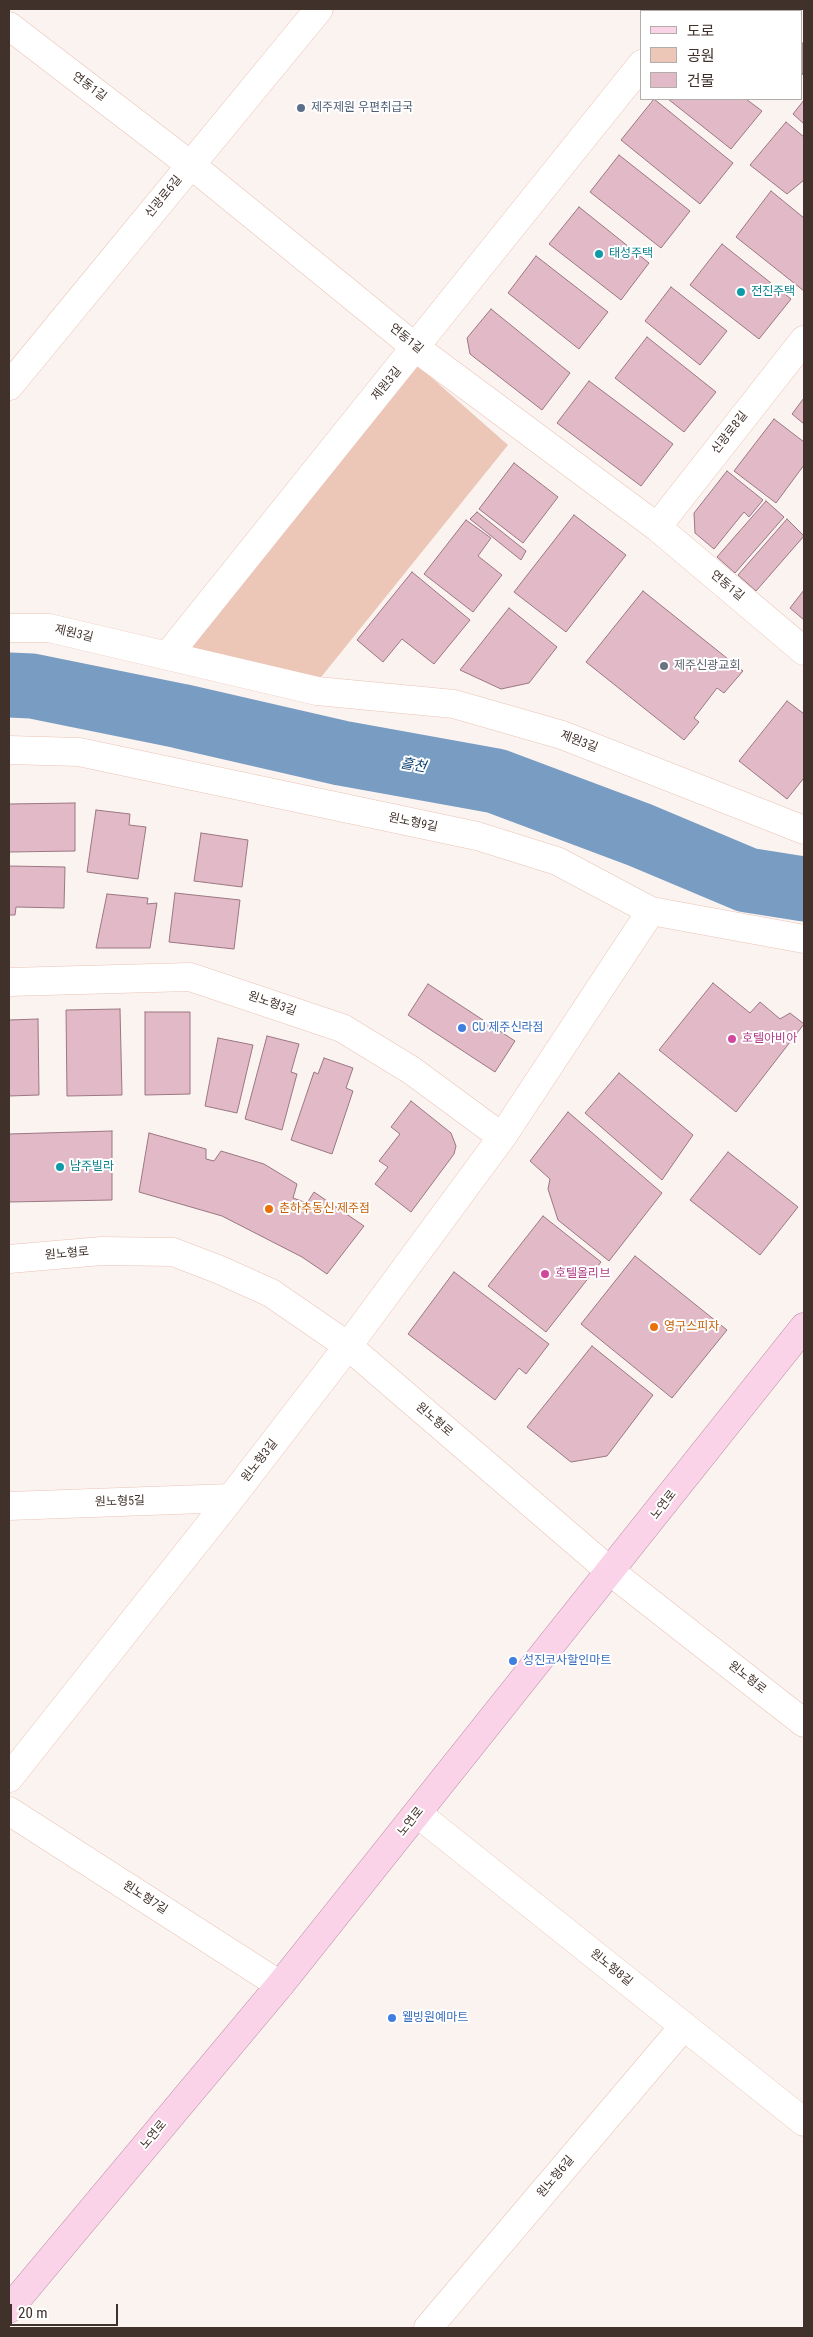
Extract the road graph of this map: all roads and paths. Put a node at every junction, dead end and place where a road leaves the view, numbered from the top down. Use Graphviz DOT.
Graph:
graph roads {
  1 [pos="319,9"];
  2 [pos="9,26"];
  3 [pos="640,67"];
  4 [pos="191,165"];
  5 [pos="804,340"];
  6 [pos="416,348"];
  7 [pos="9,386"];
  8 [pos="657,527"];
  9 [pos="9,628"];
  10 [pos="804,650"];
  11 [pos="168,656"];
  12 [pos="9,750"];
  13 [pos="804,830"];
  14 [pos="651,911"];
  15 [pos="804,938"];
  16 [pos="9,982"];
  17 [pos="502,1137"];
  18 [pos="9,1259"];
  19 [pos="804,1327"];
  20 [pos="348,1346"];
  21 [pos="231,1498"];
  22 [pos="9,1506"];
  23 [pos="611,1572"];
  24 [pos="804,1723"];
  25 [pos="9,1778"];
  26 [pos="9,1811"];
  27 [pos="418,1814"];
  28 [pos="280,1985"];
  29 [pos="684,2026"];
  30 [pos="804,2122"];
  31 [pos="9,2309"];
  32 [pos="428,2328"];
  1 -- 4 [label="street, 신광로6길"];
  2 -- 4 [label="street, 연동1길"];
  3 -- 6 [label="street, 제원3길"];
  4 -- 6 [label="street, 연동1길"];
  4 -- 7 [label="street, 신광로6길"];
  5 -- 8 [label="street, 신광로8길"];
  6 -- 8 [label="street, 연동1길"];
  6 -- 11 [label="street, 제원3길"];
  8 -- 10 [label="street, 연동1길"];
  9 -- 11 [label="street, 제원3길"];
  11 -- 13 [label="street, 제원3길"];
  12 -- 14 [label="street, 원노형9길"];
  14 -- 15 [label="street, 원노형9길"];
  14 -- 17 [label="street, 원노형3길"];
  16 -- 17 [label="street, 원노형3길"];
  17 -- 20 [label="street, 원노형3길"];
  18 -- 20 [label="street, 원노형로"];
  19 -- 23 [label="main road, 노연로"];
  20 -- 21 [label="street, 원노형3길"];
  20 -- 23 [label="street, 원노형로"];
  21 -- 22 [label="street, 원노형5길"];
  21 -- 25 [label="street, 원노형3길"];
  23 -- 24 [label="street, 원노형로"];
  23 -- 27 [label="main road, 노연로"];
  26 -- 28 [label="street, 원노형7길"];
  27 -- 28 [label="main road, 노연로"];
  27 -- 29 [label="street, 원노형8길"];
  28 -- 31 [label="main road, 노연로"];
  29 -- 30 [label="street, 원노형8길"];
  29 -- 32 [label="street, 원노형6길"];
}
